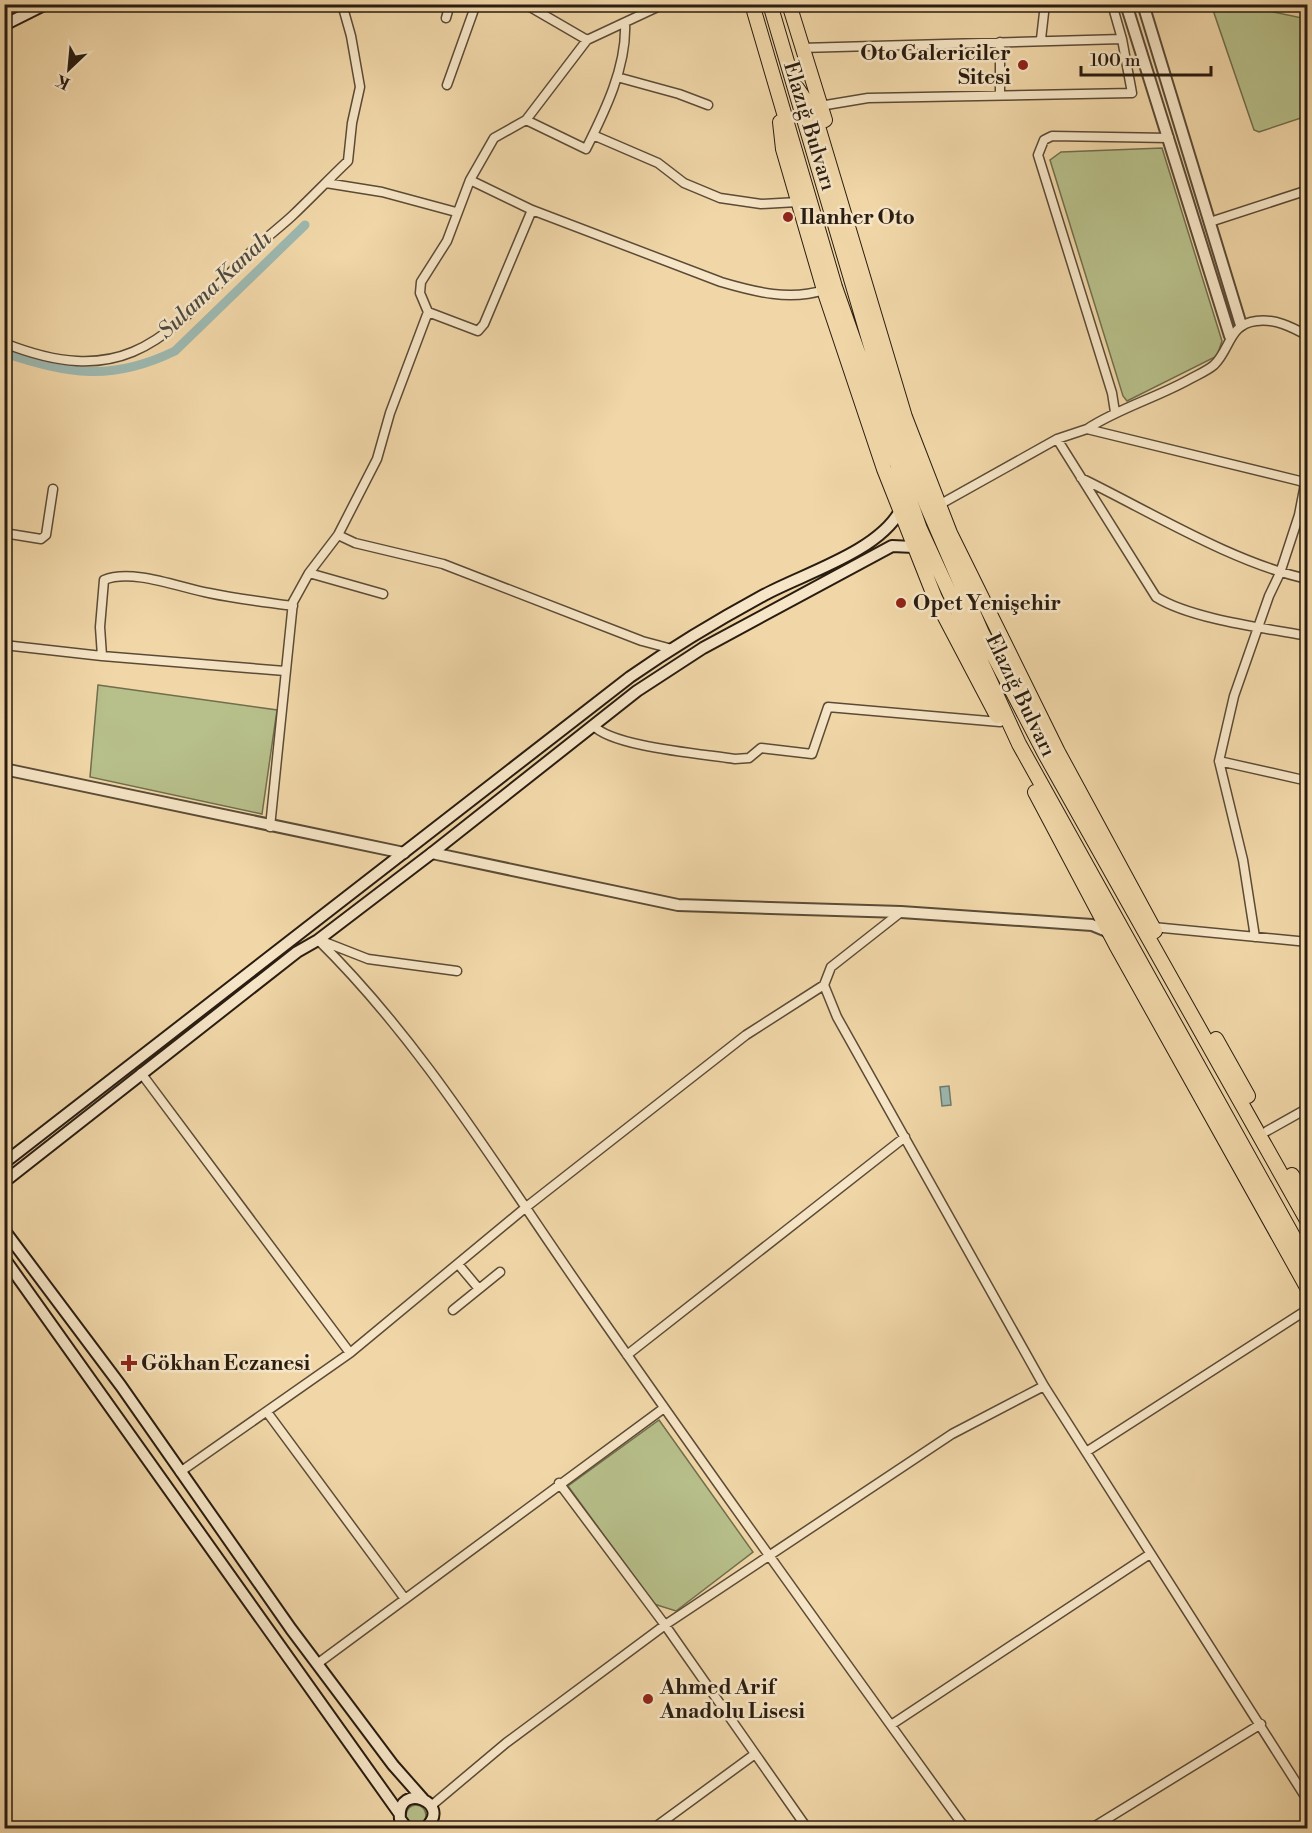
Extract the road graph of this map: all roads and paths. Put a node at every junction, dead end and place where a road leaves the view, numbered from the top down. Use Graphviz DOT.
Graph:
graph roads {
  1 [pos="46,4"];
  2 [pos="342,4"];
  3 [pos="450,4"];
  4 [pos="476,4"];
  5 [pos="525,4"];
  6 [pos="664,4"];
  7 [pos="752,4"];
  8 [pos="770,4"];
  9 [pos="789,4"];
  10 [pos="1045,4"];
  11 [pos="1112,4"];
  12 [pos="1126,4"];
  13 [pos="1143,4"];
  14 [pos="446,18"];
  15 [pos="625,22"];
  16 [pos="4,25"];
  17 [pos="1041,39"];
  18 [pos="1122,39"];
  19 [pos="587,40"];
  20 [pos="1000,42"];
  21 [pos="801,48"];
  22 [pos="790,76"];
  23 [pos="617,78"];
  24 [pos="447,85"];
  25 [pos="776,87"];
  26 [pos="1000,95"];
  27 [pos="708,105"];
  28 [pos="820,106"];
  29 [pos="526,120"];
  30 [pos="593,135"];
  31 [pos="1169,138"];
  32 [pos="827,160"];
  33 [pos="470,180"];
  34 [pos="326,183"];
  35 [pos="1308,190"];
  36 [pos="798,202"];
  37 [pos="532,210"];
  38 [pos="456,212"];
  39 [pos="1210,222"];
  40 [pos="824,290"];
  41 [pos="428,312"];
  42 [pos="1241,325"];
  43 [pos="1230,336"];
  44 [pos="1308,336"];
  45 [pos="4,343"];
  46 [pos="1115,412"];
  47 [pos="1086,429"];
  48 [pos="1057,439"];
  49 [pos="1080,477"];
  50 [pos="53,489"];
  51 [pos="939,505"];
  52 [pos="900,511"];
  53 [pos="1303,515"];
  54 [pos="4,533"];
  55 [pos="338,536"];
  56 [pos="914,547"];
  57 [pos="309,573"];
  58 [pos="1280,573"];
  59 [pos="1308,579"];
  60 [pos="383,594"];
  61 [pos="292,606"];
  62 [pos="1258,626"];
  63 [pos="1308,636"];
  64 [pos="4,645"];
  65 [pos="672,649"];
  66 [pos="102,656"];
  67 [pos="285,671"];
  68 [pos="1000,722"];
  69 [pos="593,725"];
  70 [pos="1219,761"];
  71 [pos="4,769"];
  72 [pos="1308,781"];
  73 [pos="270,827"];
  74 [pos="404,853"];
  75 [pos="432,853"];
  76 [pos="901,912"];
  77 [pos="1099,912"];
  78 [pos="1092,925"];
  79 [pos="1152,927"];
  80 [pos="1109,932"];
  81 [pos="1255,937"];
  82 [pos="318,940"];
  83 [pos="1308,942"];
  84 [pos="457,971"];
  85 [pos="824,985"];
  86 [pos="141,1073"];
  87 [pos="1308,1108"];
  88 [pos="1267,1131"];
  89 [pos="905,1137"];
  90 [pos="4,1163"];
  91 [pos="4,1182"];
  92 [pos="1308,1202"];
  93 [pos="525,1208"];
  94 [pos="1308,1222"];
  95 [pos="4,1230"];
  96 [pos="4,1258"];
  97 [pos="1308,1263"];
  98 [pos="458,1264"];
  99 [pos="500,1272"];
  100 [pos="479,1289"];
  101 [pos="1308,1289"];
  102 [pos="1308,1309"];
  103 [pos="453,1310"];
  104 [pos="350,1353"];
  105 [pos="627,1355"];
  106 [pos="1044,1386"];
  107 [pos="664,1408"];
  108 [pos="267,1412"];
  109 [pos="1086,1452"];
  110 [pos="180,1472"];
  111 [pos="559,1483"];
  112 [pos="1150,1554"];
  113 [pos="768,1557"];
  114 [pos="405,1599"];
  115 [pos="665,1625"];
  116 [pos="318,1664"];
  117 [pos="1261,1724"];
  118 [pos="891,1725"];
  119 [pos="755,1754"];
  120 [pos="1308,1801"];
  121 [pos="429,1808"];
  122 [pos="399,1813"];
  123 [pos="407,1828"];
  124 [pos="425,1828"];
  125 [pos="440,1828"];
  126 [pos="654,1828"];
  127 [pos="807,1828"];
  128 [pos="965,1828"];
  129 [pos="1092,1828"];
  1 -- 16 [label="main road"];
  2 -- 34 [label="street"];
  3 -- 14 [label="street"];
  4 -- 24 [label="street"];
  5 -- 19 [label="street"];
  6 -- 15 [label="street"];
  7 -- 25 [label="highway, Elazığ Bulvarı"];
  8 -- 22 [label="highway, Elazığ Bulvarı"];
  9 -- 21 [label="highway"];
  10 -- 17 [label="street"];
  11 -- 18 [label="street"];
  12 -- 31 [label="main road"];
  13 -- 39 [label="main road"];
  15 -- 19 [label="street"];
  15 -- 23 [label="street"];
  17 -- 18 [label="street"];
  17 -- 20 [label="street"];
  18 -- 26 [label="street"];
  19 -- 29 [label="street"];
  20 -- 21 [label="street"];
  20 -- 26 [label="street"];
  21 -- 28 [label="highway"];
  22 -- 32 [label="highway"];
  22 -- 94 [label="highway, Elazığ Bulvarı"];
  23 -- 27 [label="street"];
  23 -- 30 [label="street"];
  25 -- 36 [label="highway"];
  25 -- 97 [label="highway, Elazığ Bulvarı"];
  26 -- 28 [label="street"];
  28 -- 32 [label="highway"];
  29 -- 30 [label="street"];
  29 -- 33 [label="street"];
  30 -- 36 [label="street"];
  31 -- 43 [label="main road"];
  31 -- 46 [label="street"];
  32 -- 51 [label="highway"];
  33 -- 37 [label="street"];
  33 -- 38 [label="street"];
  34 -- 38 [label="street"];
  34 -- 45 [label="street"];
  35 -- 39 [label="street"];
  36 -- 40 [label="highway"];
  37 -- 40 [label="street"];
  37 -- 41 [label="street"];
  38 -- 41 [label="street"];
  39 -- 42 [label="main road"];
  40 -- 52 [label="highway"];
  41 -- 55 [label="street"];
  42 -- 43 [label="street"];
  42 -- 44 [label="street"];
  43 -- 46 [label="street"];
  46 -- 47 [label="street"];
  47 -- 48 [label="street"];
  47 -- 53 [label="street"];
  48 -- 49 [label="street"];
  48 -- 51 [label="street"];
  49 -- 58 [label="street"];
  49 -- 62 [label="street"];
  50 -- 54 [label="street"];
  51 -- 79 [label="highway"];
  52 -- 56 [label="highway"];
  52 -- 65 [label="main road"];
  53 -- 58 [label="street"];
  55 -- 57 [label="street"];
  55 -- 65 [label="street"];
  56 -- 68 [label="highway"];
  56 -- 69 [label="main road"];
  57 -- 60 [label="street"];
  57 -- 61 [label="street"];
  58 -- 59 [label="street"];
  58 -- 62 [label="street"];
  61 -- 66 [label="street"];
  61 -- 67 [label="street"];
  62 -- 63 [label="street"];
  62 -- 70 [label="street"];
  64 -- 66 [label="street"];
  65 -- 74 [label="main road"];
  66 -- 67 [label="street"];
  67 -- 73 [label="street"];
  68 -- 69 [label="street"];
  68 -- 77 [label="highway"];
  69 -- 75 [label="main road"];
  70 -- 72 [label="street"];
  70 -- 81 [label="street"];
  71 -- 73 [label="main road"];
  73 -- 74 [label="main road"];
  74 -- 90 [label="main road"];
  75 -- 76 [label="main road"];
  75 -- 82 [label="main road"];
  76 -- 78 [label="main road"];
  76 -- 85 [label="street"];
  77 -- 78 [label="main road"];
  77 -- 80 [label="highway"];
  78 -- 80 [label="main road"];
  79 -- 81 [label="street"];
  79 -- 88 [label="highway"];
  80 -- 101 [label="highway"];
  81 -- 83 [label="street"];
  82 -- 84 [label="street"];
  82 -- 86 [label="main road"];
  82 -- 93 [label="street"];
  85 -- 89 [label="street"];
  85 -- 93 [label="street"];
  86 -- 91 [label="main road"];
  86 -- 104 [label="street"];
  87 -- 88 [label="street"];
  88 -- 92 [label="highway"];
  89 -- 105 [label="street"];
  89 -- 106 [label="street"];
  93 -- 98 [label="street"];
  93 -- 105 [label="street"];
  95 -- 110 [label="main road"];
  96 -- 122 [label="main road"];
  98 -- 100 [label="street"];
  98 -- 104 [label="street"];
  99 -- 100 [label="street"];
  100 -- 103 [label="street"];
  102 -- 109 [label="street"];
  104 -- 108 [label="street"];
  105 -- 107 [label="street"];
  106 -- 109 [label="street"];
  106 -- 113 [label="street"];
  107 -- 111 [label="street"];
  107 -- 113 [label="street"];
  108 -- 110 [label="street"];
  108 -- 114 [label="street"];
  109 -- 112 [label="street"];
  110 -- 116 [label="main road"];
  111 -- 114 [label="street"];
  111 -- 115 [label="street"];
  112 -- 117 [label="street"];
  112 -- 118 [label="street"];
  113 -- 115 [label="street"];
  113 -- 118 [label="street"];
  114 -- 116 [label="street"];
  115 -- 119 [label="street"];
  115 -- 121 [label="street"];
  116 -- 121 [label="main road"];
  117 -- 120 [label="street"];
  117 -- 129 [label="street"];
  118 -- 128 [label="street"];
  119 -- 126 [label="street"];
  119 -- 127 [label="street"];
  121 -- 122 [label="main road"];
  121 -- 124 [label="main road"];
  121 -- 125 [label="main road"];
  122 -- 123 [label="main road"];
}
